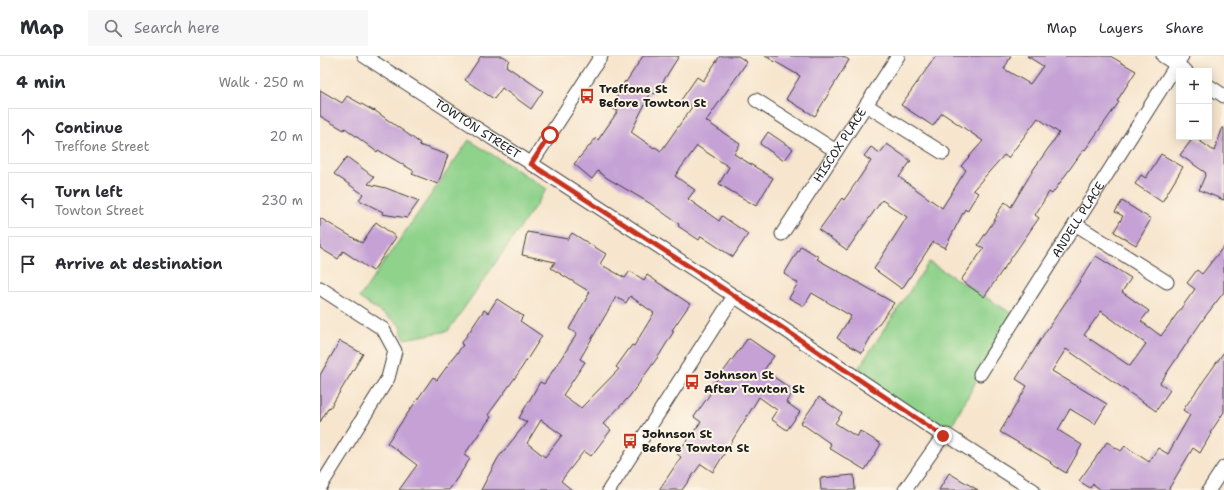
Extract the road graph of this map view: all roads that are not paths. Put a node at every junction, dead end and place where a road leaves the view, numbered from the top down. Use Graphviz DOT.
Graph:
graph roads {
  1 [pos="364,56"];
  2 [pos="601,56"];
  3 [pos="898,56"];
  4 [pos="1163,56"];
  5 [pos="1181,64"];
  6 [pos="1212,88"];
  7 [pos="1224,96"];
  8 [pos="756,100"];
  9 [pos="866,105"];
  10 [pos="836,151"];
  11 [pos="943,154"];
  12 [pos="531,164"];
  13 [pos="1075,224"];
  14 [pos="782,234"];
  15 [pos="1167,282"];
  16 [pos="320,288"];
  17 [pos="734,296"];
  18 [pos="980,374"];
  19 [pos="943,436"];
  20 [pos="1224,467"];
  21 [pos="320,487"];
  22 [pos="609,490"];
  23 [pos="905,490"];
  24 [pos="1033,490"];
  25 [pos="1209,490"];
  1 -- 12 [label="street, TOWTON STREET"];
  2 -- 12 [label="street"];
  3 -- 9 [label="street, HISCOX PLACE"];
  4 -- 5 [label="street"];
  5 -- 13 [label="street, ANDELL PLACE"];
  6 -- 7 [label="street"];
  8 -- 10 [label="street"];
  9 -- 10 [label="street, HISCOX PLACE"];
  9 -- 11 [label="street"];
  10 -- 14 [label="street, HISCOX PLACE"];
  12 -- 17 [label="street, TOWTON STREET"];
  13 -- 15 [label="street"];
  13 -- 18 [label="street, ANDELL PLACE"];
  16 -- 21 [label="street"];
  17 -- 19 [label="street, TOWTON STREET"];
  17 -- 22 [label="street"];
  19 -- 23 [label="street"];
  19 -- 24 [label="street, TOWTON STREET"];
  20 -- 25 [label="street"];
}
